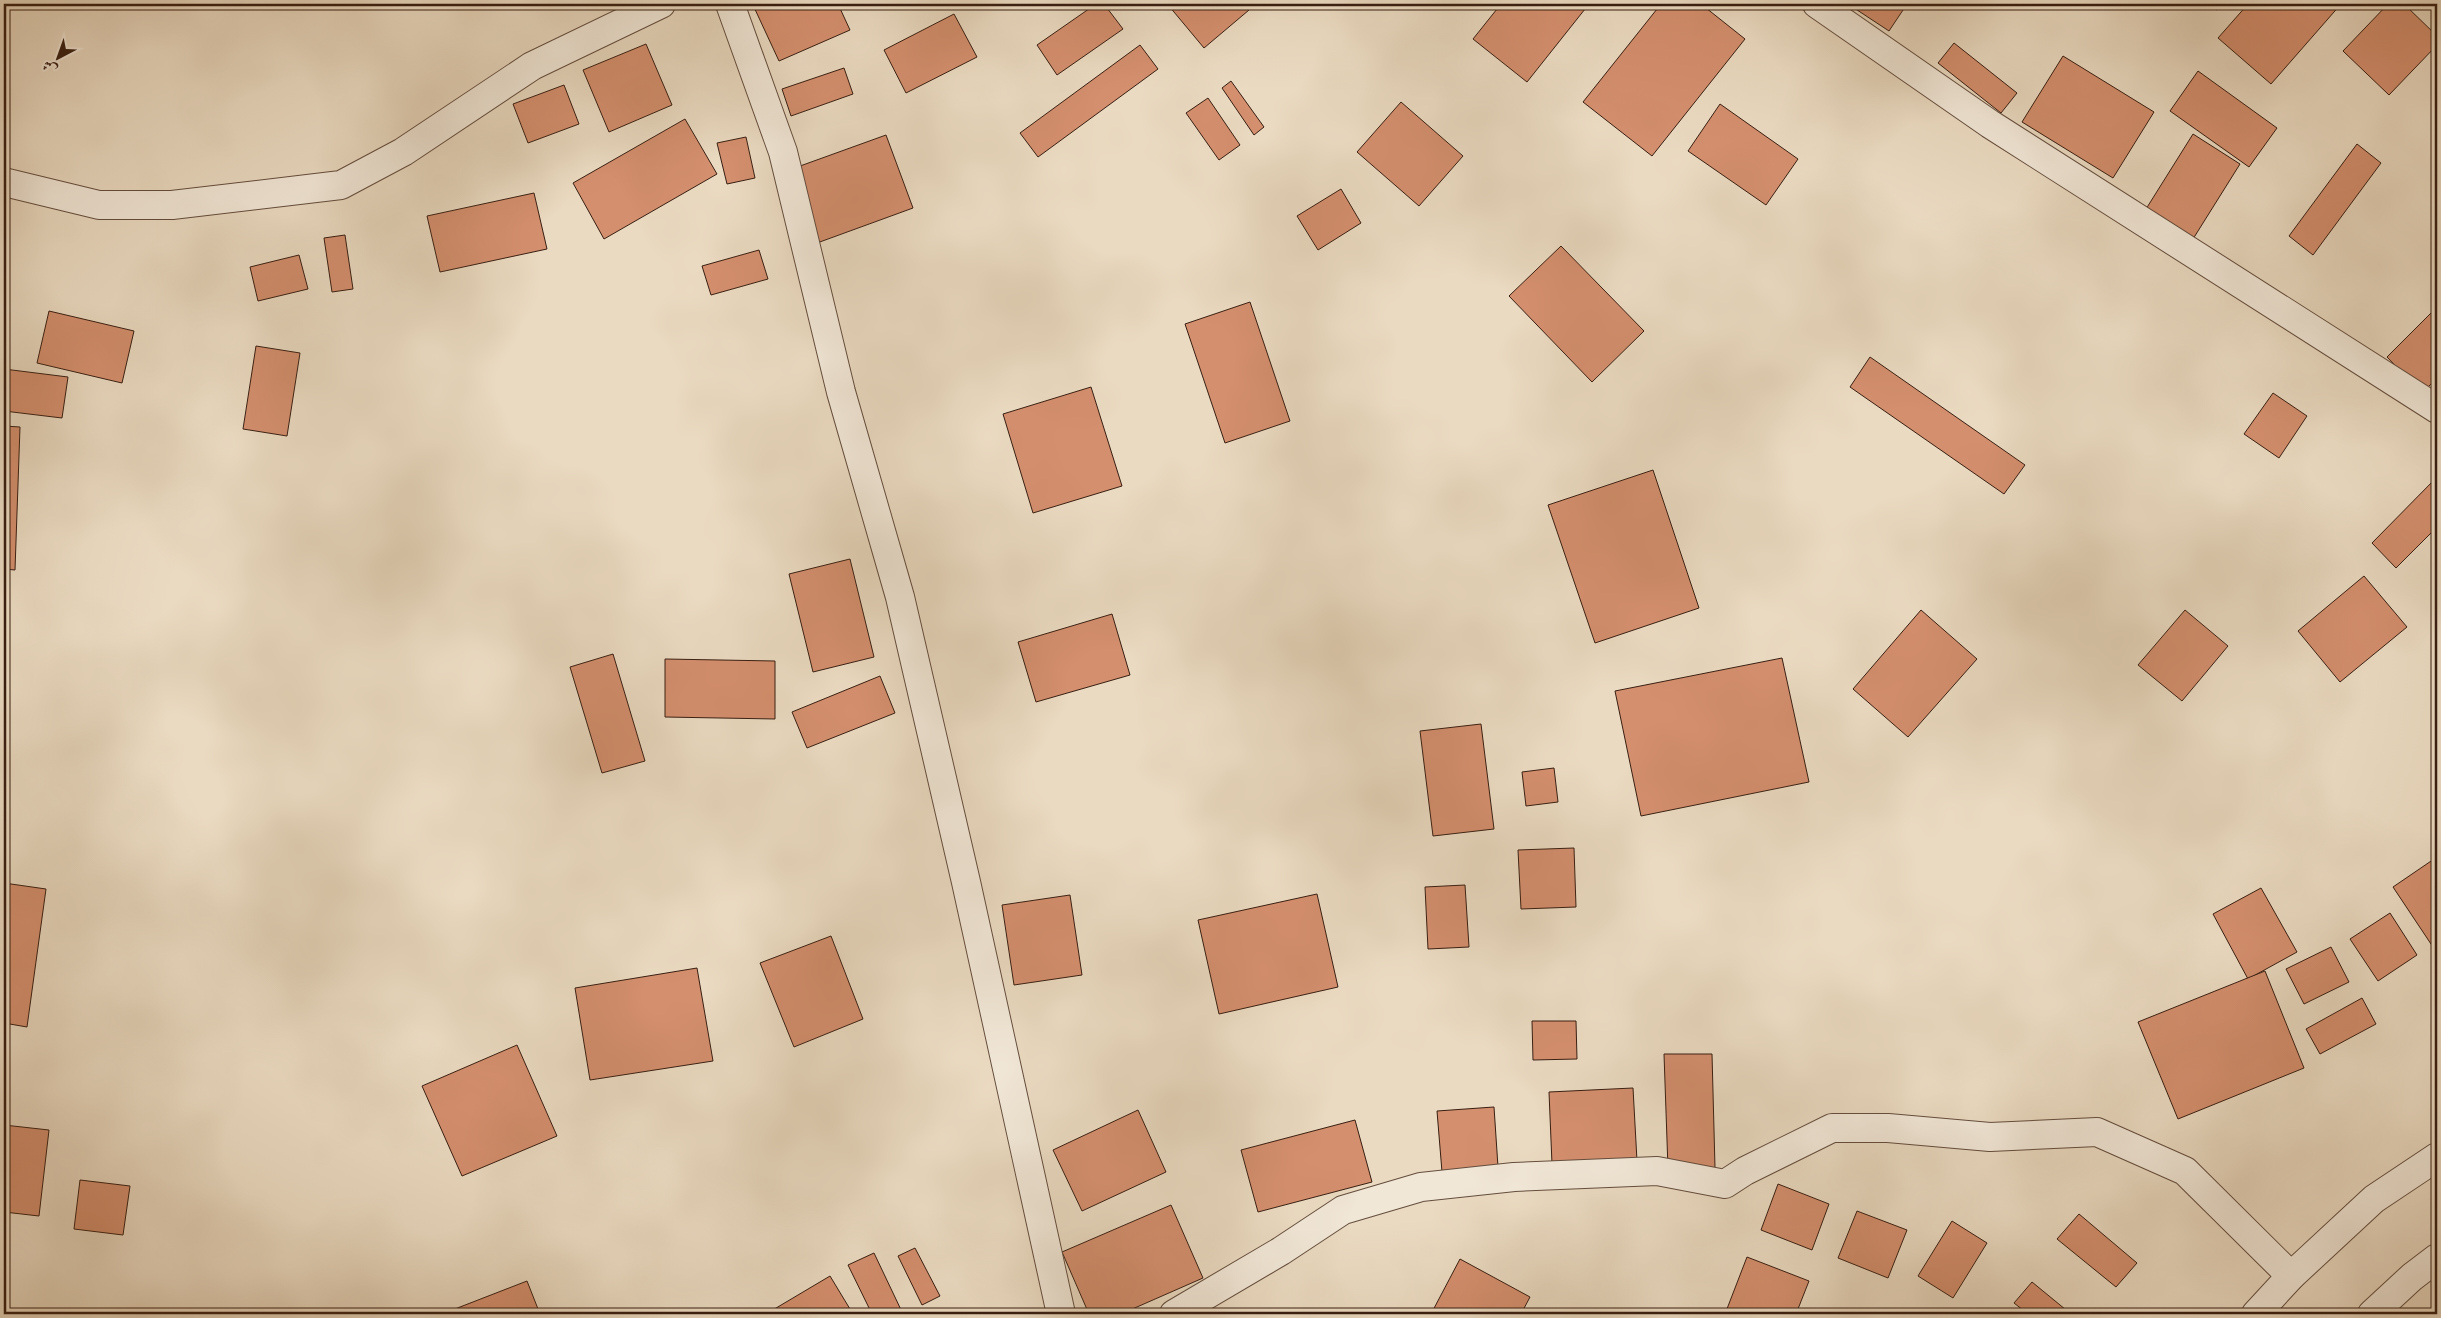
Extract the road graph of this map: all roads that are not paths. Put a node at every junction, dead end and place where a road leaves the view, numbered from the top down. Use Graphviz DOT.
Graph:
graph roads {
  1 [pos="661,4"];
  2 [pos="730,4"];
  3 [pos="1818,4"];
  4 [pos="4,182"];
  5 [pos="2437,409"];
  6 [pos="2437,1157"];
  7 [pos="2437,1258"];
  8 [pos="2291,1276"];
  9 [pos="1061,1314"];
  10 [pos="1174,1314"];
  11 [pos="2256,1314"];
  12 [pos="2372,1314"];
  1 -- 4 [label="street"];
  2 -- 9 [label="street"];
  3 -- 5 [label="street"];
  6 -- 8 [label="street"];
  7 -- 12 [label="street"];
  8 -- 10 [label="street"];
  8 -- 11 [label="street"];
}
